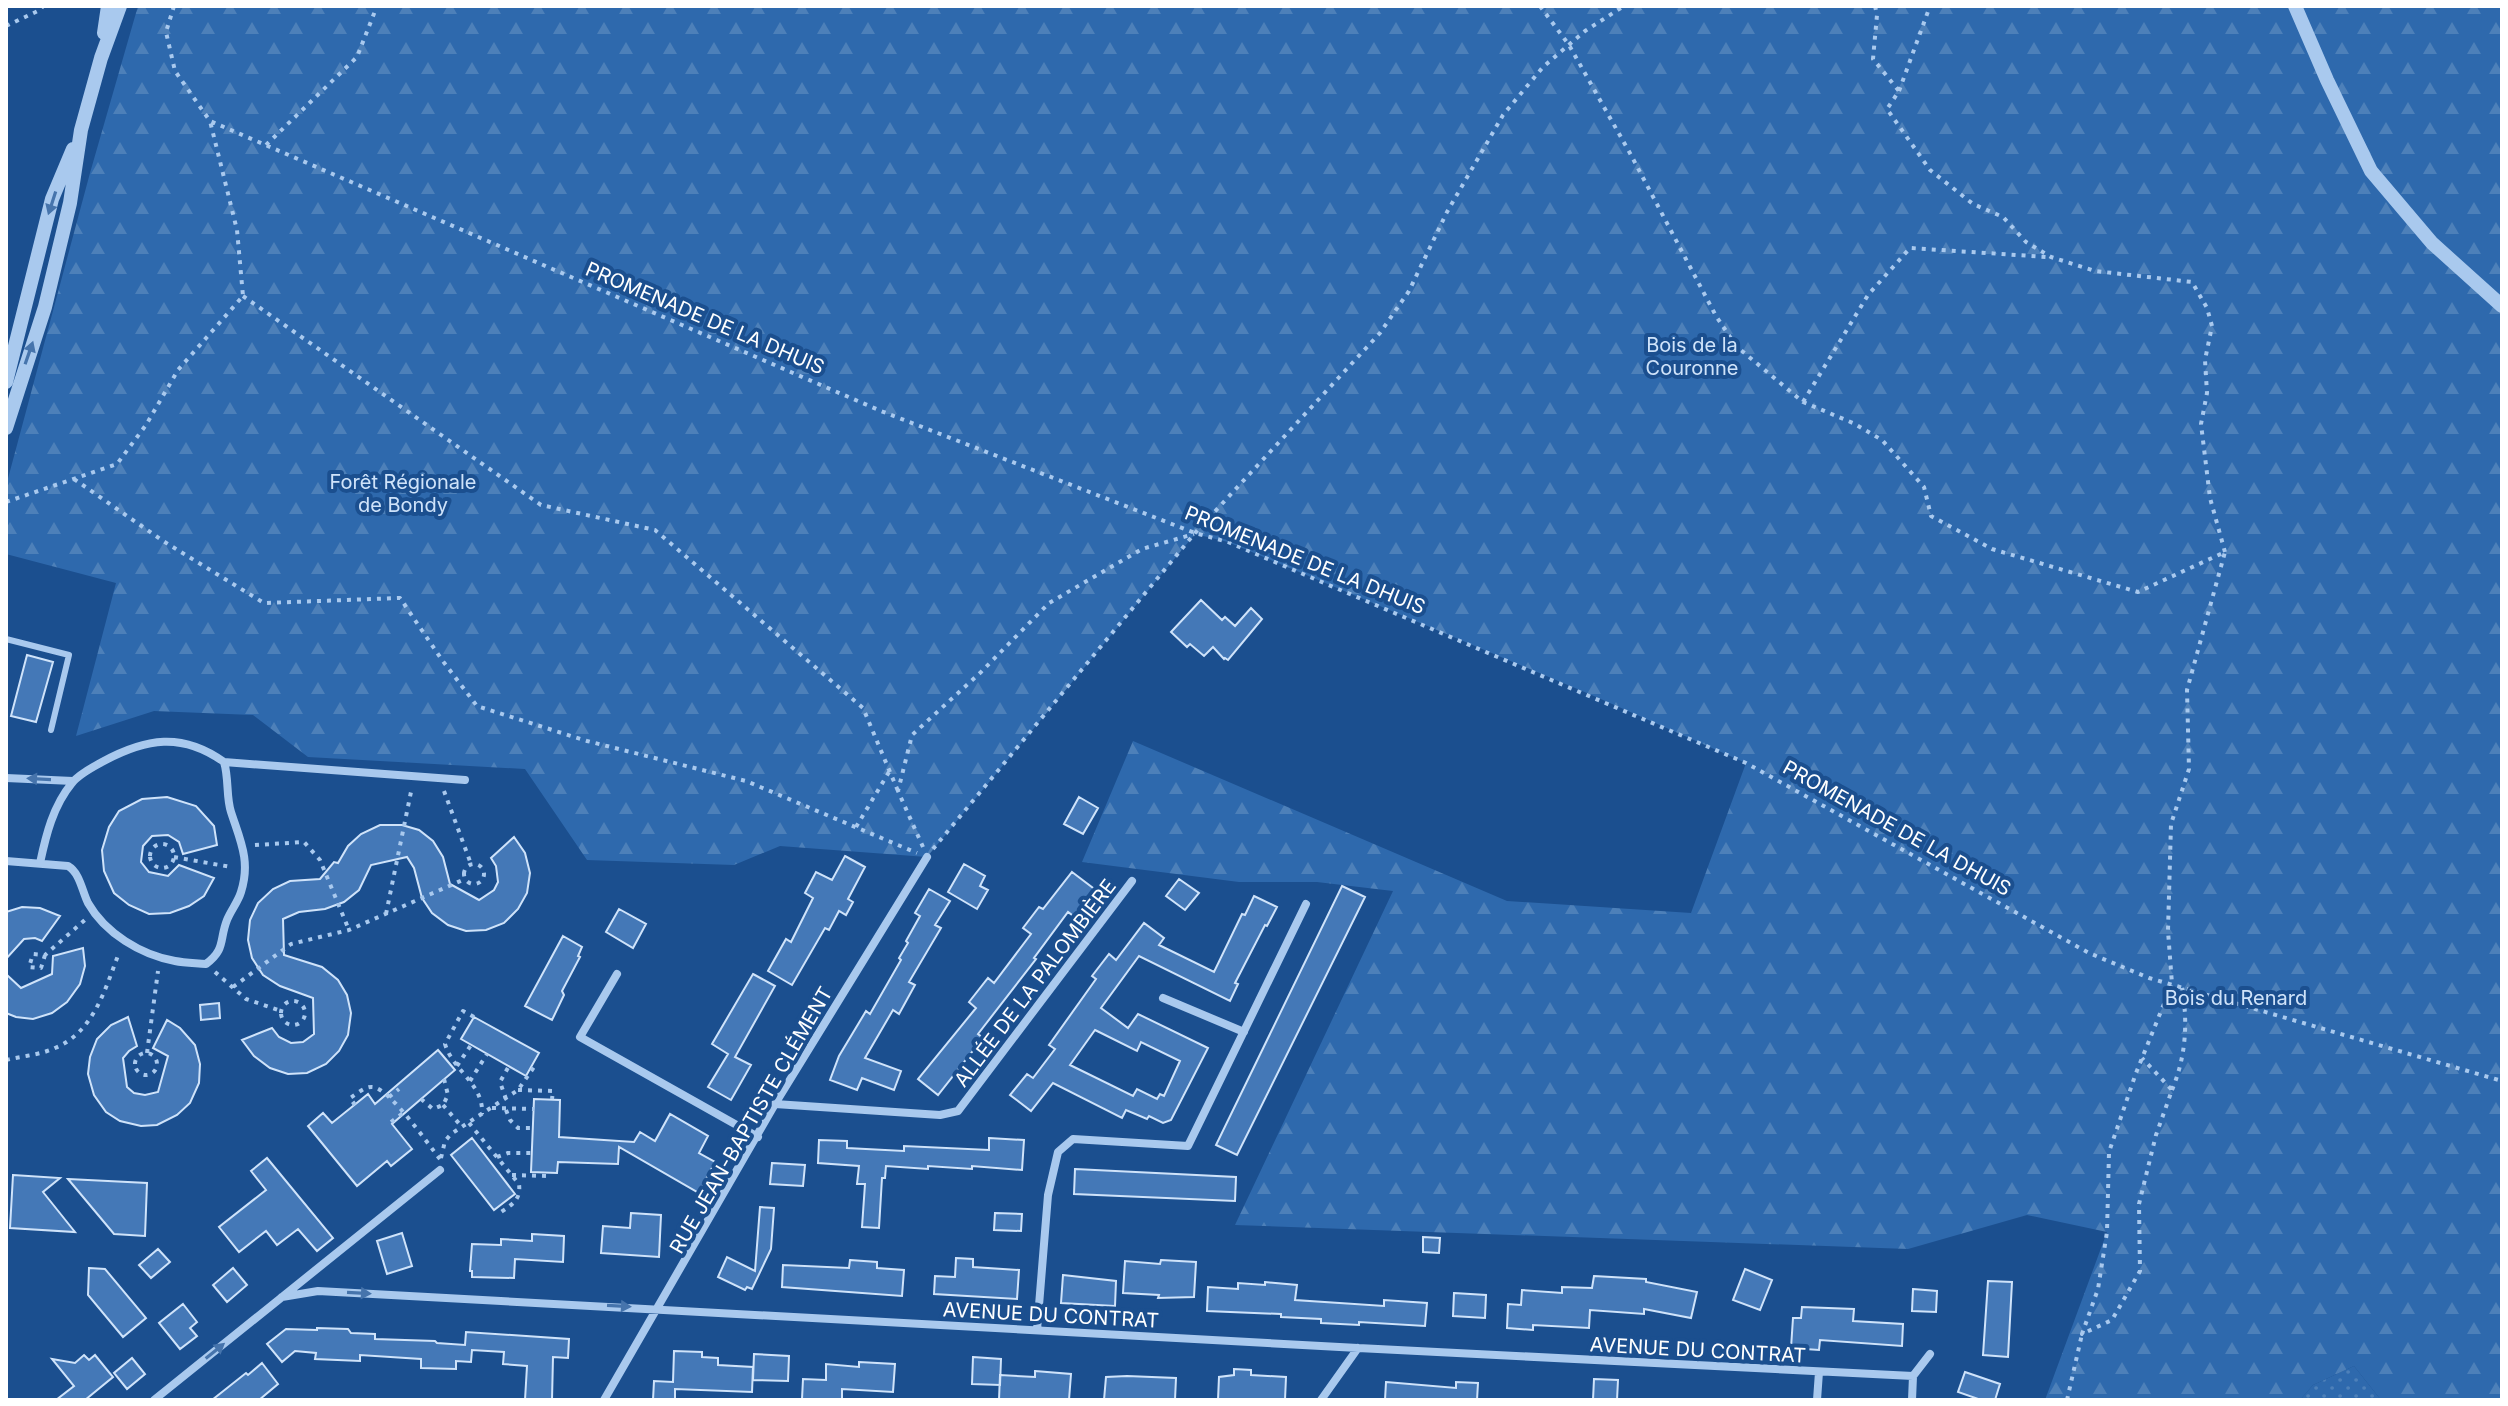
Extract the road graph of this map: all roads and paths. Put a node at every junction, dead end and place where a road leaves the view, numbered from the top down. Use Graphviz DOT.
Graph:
graph roads {
  1 [pos="43,6"];
  2 [pos="108,6"];
  3 [pos="120,6"];
  4 [pos="174,6"];
  5 [pos="377,6"];
  6 [pos="1540,6"];
  7 [pos="1624,6"];
  8 [pos="1875,6"];
  9 [pos="1930,6"];
  10 [pos="2295,6"];
  11 [pos="6,26"];
  12 [pos="1569,45"];
  13 [pos="101,58"];
  14 [pos="1899,91"];
  15 [pos="210,121"];
  16 [pos="81,130"];
  17 [pos="266,145"];
  18 [pos="2051,257"];
  19 [pos="243,296"];
  20 [pos="2502,306"];
  21 [pos="6,382"];
  22 [pos="1803,402"];
  23 [pos="6,428"];
  24 [pos="74,479"];
  25 [pos="6,502"];
  26 [pos="1195,533"];
  27 [pos="2225,552"];
  28 [pos="6,639"];
  29 [pos="51,730"];
  30 [pos="224,762"];
  31 [pos="889,772"];
  32 [pos="414,776"];
  33 [pos="6,778"];
  34 [pos="440,778"];
  35 [pos="465,780"];
  36 [pos="73,781"];
  37 [pos="898,791"];
  38 [pos="856,827"];
  39 [pos="243,846"];
  40 [pos="174,857"];
  41 [pos="927,857"];
  42 [pos="6,861"];
  43 [pos="40,863"];
  44 [pos="471,864"];
  45 [pos="245,870"];
  46 [pos="465,879"];
  47 [pos="1132,881"];
  48 [pos="1306,904"];
  49 [pos="94,912"];
  50 [pos="386,914"];
  51 [pos="349,930"];
  52 [pos="124,940"];
  53 [pos="45,955"];
  54 [pos="160,957"];
  55 [pos="206,964"];
  56 [pos="617,974"];
  57 [pos="2172,984"];
  58 [pos="233,987"];
  59 [pos="2182,987"];
  60 [pos="1163,998"];
  61 [pos="281,1011"];
  62 [pos="474,1017"];
  63 [pos="1244,1032"];
  64 [pos="471,1045"];
  65 [pos="147,1053"];
  66 [pos="487,1054"];
  67 [pos="2142,1058"];
  68 [pos="6,1060"];
  69 [pos="532,1065"];
  70 [pos="457,1066"];
  71 [pos="509,1066"];
  72 [pos="444,1079"];
  73 [pos="470,1081"];
  74 [pos="2502,1081"];
  75 [pos="399,1089"];
  76 [pos="518,1090"];
  77 [pos="2172,1090"];
  78 [pos="389,1097"];
  79 [pos="421,1099"];
  80 [pos="506,1099"];
  81 [pos="552,1099"];
  82 [pos="775,1104"];
  83 [pos="355,1105"];
  84 [pos="443,1105"];
  85 [pos="492,1108"];
  86 [pos="505,1109"];
  87 [pos="534,1109"];
  88 [pos="403,1113"];
  89 [pos="482,1114"];
  90 [pos="391,1122"];
  91 [pos="469,1122"];
  92 [pos="462,1127"];
  93 [pos="533,1128"];
  94 [pos="758,1137"];
  95 [pos="532,1153"];
  96 [pos="497,1157"];
  97 [pos="440,1159"];
  98 [pos="440,1170"];
  99 [pos="547,1173"];
  100 [pos="512,1175"];
  101 [pos="498,1208"];
  102 [pos="282,1297"];
  103 [pos="659,1308"];
  104 [pos="1037,1330"];
  105 [pos="2082,1334"];
  106 [pos="1358,1348"];
  107 [pos="1930,1354"];
  108 [pos="1819,1372"];
  109 [pos="1913,1376"];
  110 [pos="154,1400"];
  111 [pos="604,1400"];
  112 [pos="1321,1400"];
  113 [pos="1817,1400"];
  114 [pos="1912,1400"];
  115 [pos="2067,1400"];
  1 -- 11 [label="path"];
  2 -- 13 [label="street"];
  3 -- 13 [label="street"];
  4 -- 15 [label="path"];
  5 -- 17 [label="path"];
  6 -- 12 [label="path"];
  7 -- 12 [label="path"];
  8 -- 14 [label="path"];
  9 -- 14 [label="path"];
  10 -- 20 [label="street"];
  12 -- 22 [label="path"];
  12 -- 26 [label="path"];
  13 -- 16 [label="street"];
  14 -- 18 [label="path"];
  15 -- 19 [label="path"];
  15 -- 26 [label="path, PROMENADE DE LA DHUIS"];
  16 -- 21 [label="street, one-way"];
  23 -- 16 [label="street, one-way"];
  18 -- 22 [label="path"];
  18 -- 27 [label="path"];
  19 -- 24 [label="path"];
  19 -- 31 [label="path"];
  22 -- 27 [label="path"];
  24 -- 25 [label="path"];
  24 -- 38 [label="path"];
  26 -- 37 [label="path"];
  26 -- 41 [label="path"];
  26 -- 57 [label="path, PROMENADE DE LA DHUIS"];
  27 -- 57 [label="path"];
  28 -- 29 [label="lane"];
  30 -- 32 [label="street"];
  30 -- 36 [label="street"];
  30 -- 39 [label="street"];
  31 -- 37 [label="path"];
  31 -- 38 [label="path"];
  32 -- 34 [label="street"];
  32 -- 50 [label="path"];
  36 -- 33 [label="street, one-way"];
  34 -- 35 [label="street"];
  34 -- 44 [label="path"];
  36 -- 43 [label="street"];
  37 -- 41 [label="path"];
  38 -- 41 [label="path"];
  39 -- 45 [label="street"];
  39 -- 51 [label="path"];
  40 -- 40 [label="path"];
  40 -- 45 [label="path"];
  41 -- 82 [label="street, RUE JEAN-BAPTISTE CLÉMENT"];
  42 -- 43 [label="street"];
  43 -- 49 [label="street"];
  44 -- 46 [label="path"];
  44 -- 46 [label="path"];
  45 -- 55 [label="street"];
  46 -- 50 [label="path"];
  47 -- 82 [label="street, ALLÉE DE LA PALOMBIÈRE"];
  48 -- 63 [label="street"];
  49 -- 52 [label="street"];
  49 -- 53 [label="path"];
  50 -- 51 [label="path"];
  51 -- 58 [label="path"];
  52 -- 54 [label="street"];
  52 -- 68 [label="path"];
  53 -- 53 [label="path"];
  54 -- 55 [label="street"];
  54 -- 65 [label="path"];
  55 -- 58 [label="path"];
  56 -- 94 [label="street"];
  57 -- 59 [label="path, PROMENADE DE LA DHUIS"];
  57 -- 67 [label="path"];
  58 -- 61 [label="path"];
  59 -- 74 [label="path, PROMENADE DE LA DHUIS"];
  59 -- 77 [label="path"];
  60 -- 63 [label="street"];
  61 -- 61 [label="path"];
  62 -- 70 [label="path"];
  63 -- 104 [label="street"];
  64 -- 70 [label="path"];
  65 -- 65 [label="path"];
  66 -- 73 [label="path"];
  67 -- 77 [label="path"];
  67 -- 105 [label="path"];
  69 -- 76 [label="path"];
  70 -- 73 [label="path"];
  71 -- 80 [label="path"];
  72 -- 84 [label="path"];
  73 -- 89 [label="path"];
  75 -- 78 [label="path"];
  76 -- 80 [label="path"];
  76 -- 81 [label="path"];
  77 -- 105 [label="path"];
  78 -- 83 [label="path"];
  78 -- 88 [label="path"];
  79 -- 84 [label="path"];
  80 -- 85 [label="path"];
  82 -- 94 [label="street, RUE JEAN-BAPTISTE CLÉMENT"];
  84 -- 92 [label="path"];
  85 -- 86 [label="path"];
  85 -- 89 [label="path"];
  86 -- 87 [label="path"];
  86 -- 93 [label="path"];
  88 -- 90 [label="path"];
  88 -- 97 [label="path"];
  89 -- 91 [label="path"];
  91 -- 92 [label="path"];
  91 -- 96 [label="path"];
  92 -- 97 [label="path"];
  94 -- 103 [label="street, RUE JEAN-BAPTISTE CLÉMENT"];
  95 -- 96 [label="path"];
  96 -- 100 [label="path"];
  97 -- 98 [label="path"];
  98 -- 102 [label="street"];
  99 -- 100 [label="path"];
  100 -- 101 [label="path"];
  102 -- 103 [label="street, AVENUE DU CONTRAT, one-way"];
  110 -- 102 [label="street, one-way"];
  103 -- 104 [label="street, AVENUE DU CONTRAT"];
  103 -- 111 [label="street, RUE JEAN-BAPTISTE CLÉMENT"];
  104 -- 106 [label="street, AVENUE DU CONTRAT"];
  105 -- 115 [label="path"];
  106 -- 108 [label="street, AVENUE DU CONTRAT"];
  106 -- 112 [label="street"];
  107 -- 109 [label="street"];
  108 -- 109 [label="street, AVENUE DU CONTRAT"];
  108 -- 113 [label="street, AVENUE DU CONTRAT"];
  109 -- 114 [label="street"];
}
